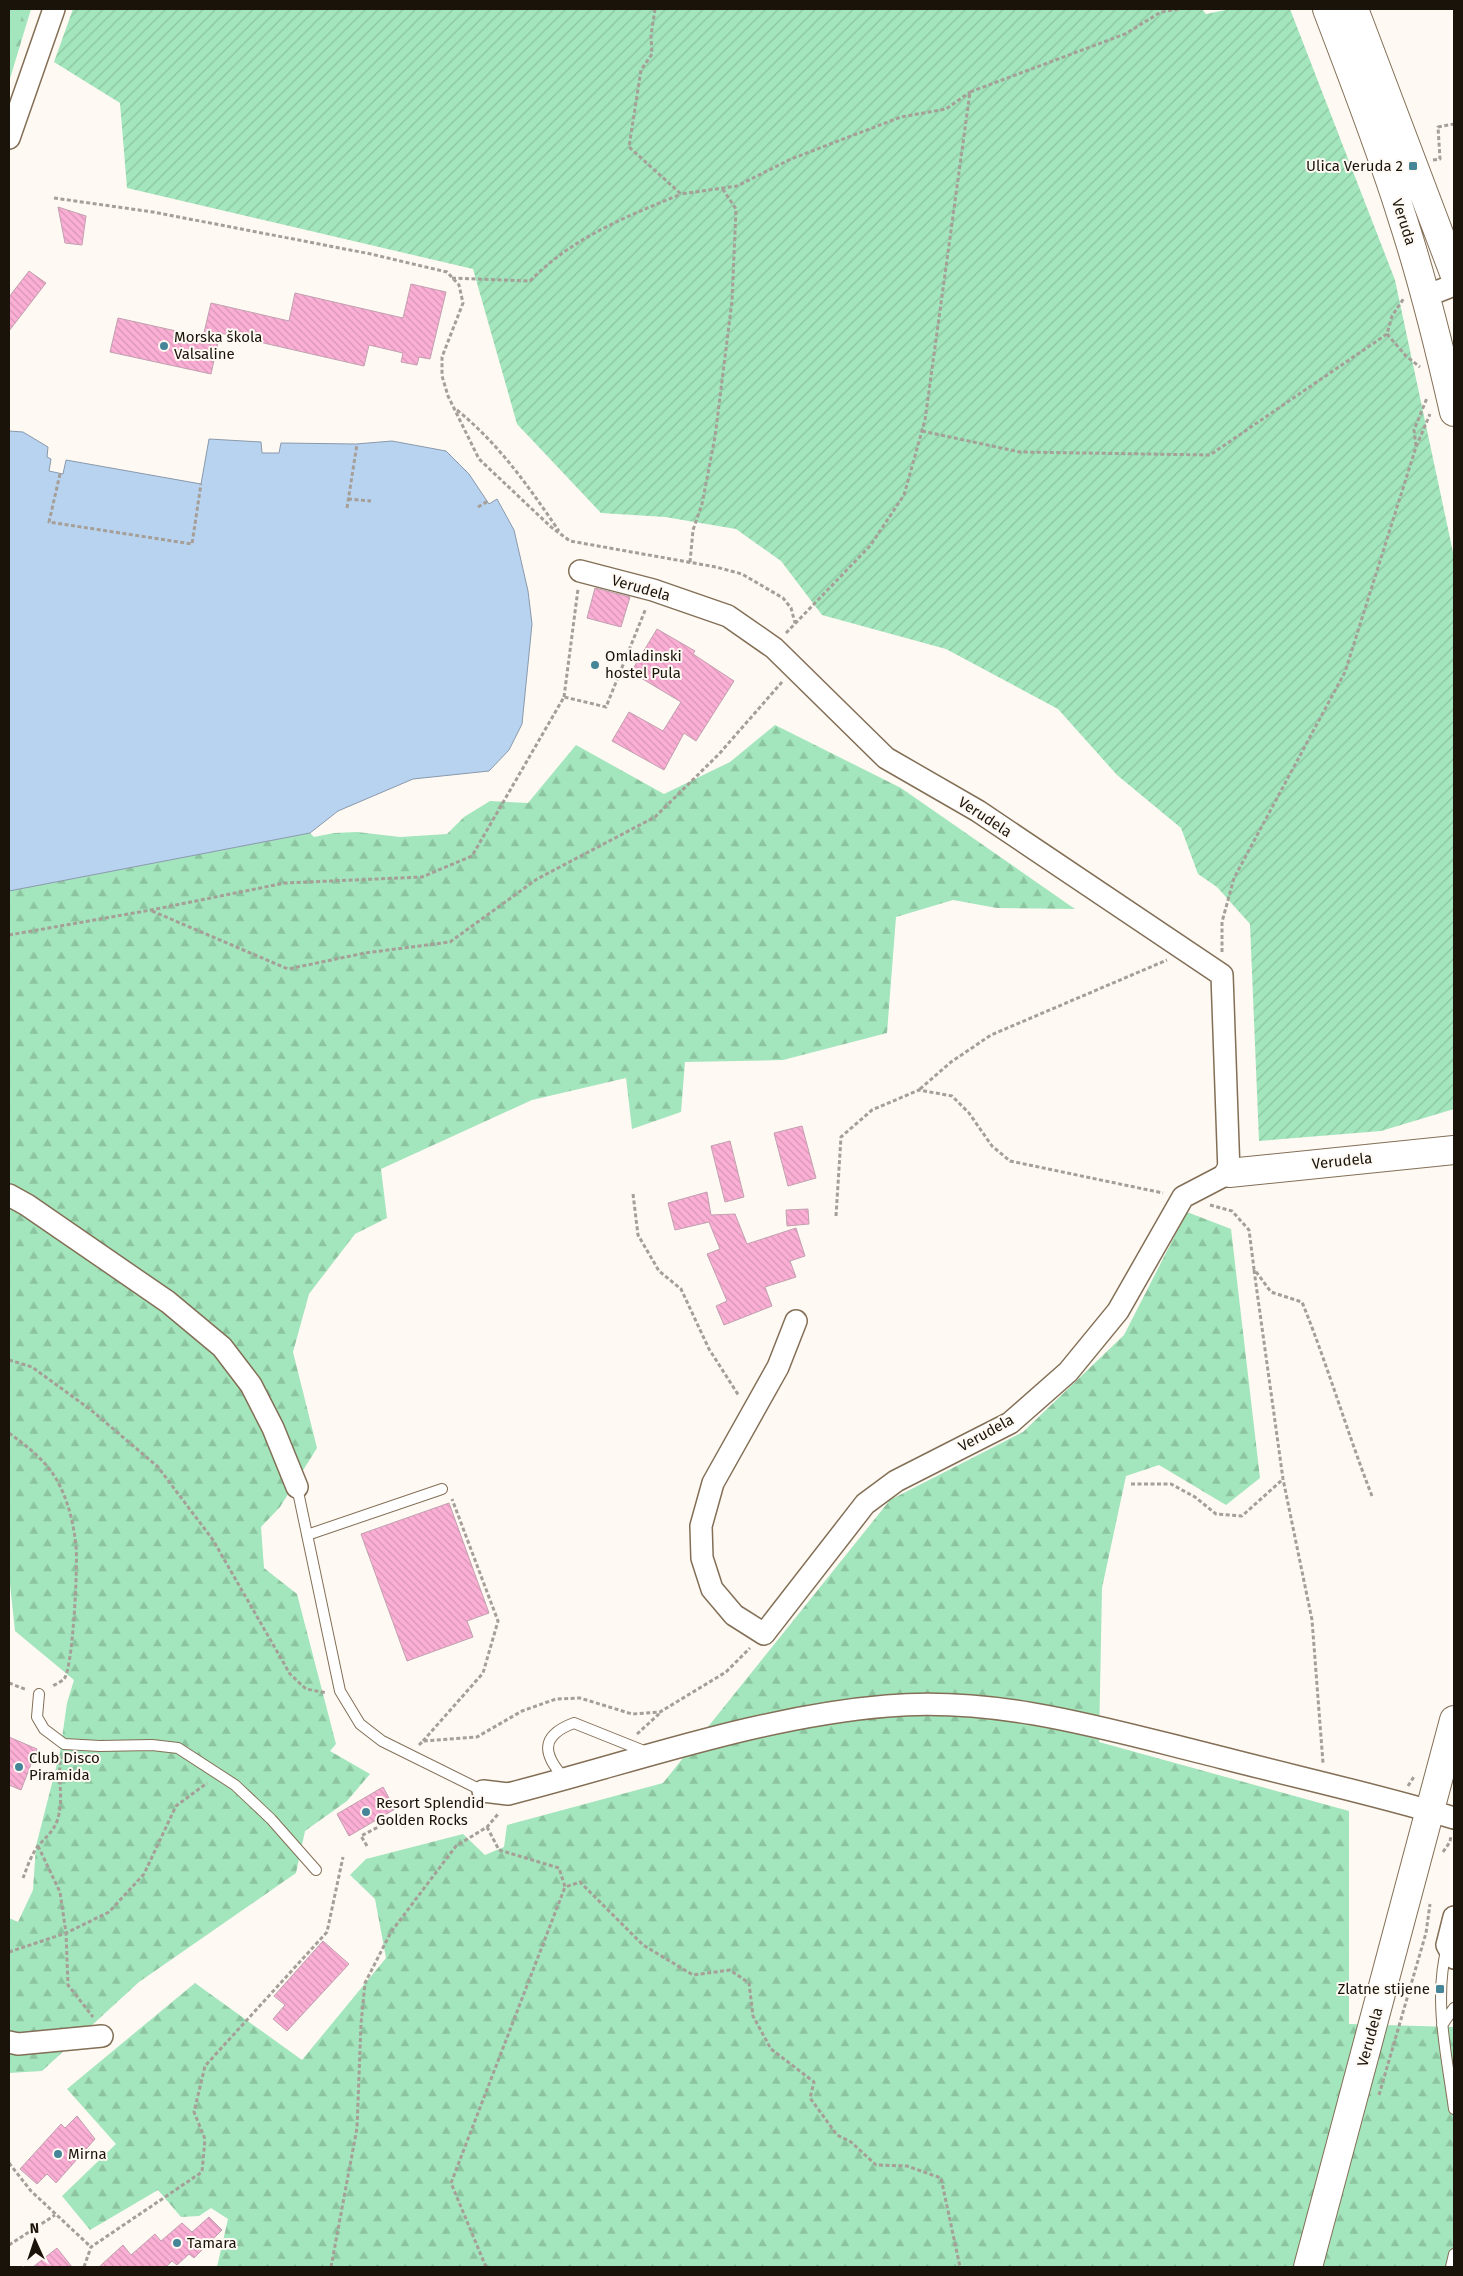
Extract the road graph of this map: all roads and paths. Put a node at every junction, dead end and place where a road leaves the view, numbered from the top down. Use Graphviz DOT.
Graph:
graph roads {
  1 [pos="54,9"];
  2 [pos="655,9"];
  3 [pos="1179,9"];
  4 [pos="1327,9"];
  5 [pos="1354,9"];
  6 [pos="970,92"];
  7 [pos="1454,124"];
  8 [pos="9,138"];
  9 [pos="1413,166"];
  10 [pos="722,188"];
  11 [pos="681,194"];
  12 [pos="54,198"];
  13 [pos="1454,273"];
  14 [pos="452,278"];
  15 [pos="1454,285"];
  16 [pos="1424,290"];
  17 [pos="1387,334"];
  18 [pos="1447,393"];
  19 [pos="454,408"];
  20 [pos="922,431"];
  21 [pos="356,444"];
  22 [pos="1416,447"];
  23 [pos="60,474"];
  24 [pos="201,484"];
  25 [pos="348,499"];
  26 [pos="371,501"];
  27 [pos="488,501"];
  28 [pos="478,507"];
  29 [pos="347,508"];
  30 [pos="560,534"];
  31 [pos="690,562"];
  32 [pos="580,571"];
  33 [pos="653,590"];
  34 [pos="794,668"];
  35 [pos="564,697"];
  36 [pos="151,910"];
  37 [pos="9,934"];
  38 [pos="1186,952"];
  39 [pos="1222,975"];
  40 [pos="920,1090"];
  41 [pos="1454,1131"];
  42 [pos="1454,1150"];
  43 [pos="1414,1154"];
  44 [pos="1454,1169"];
  45 [pos="1229,1173"];
  46 [pos="633,1194"];
  47 [pos="9,1195"];
  48 [pos="1183,1197"];
  49 [pos="836,1216"];
  50 [pos="1254,1269"];
  51 [pos="796,1321"];
  52 [pos="9,1360"];
  53 [pos="751,1416"];
  54 [pos="9,1433"];
  55 [pos="1283,1479"];
  56 [pos="1131,1484"];
  57 [pos="297,1487"];
  58 [pos="442,1489"];
  59 [pos="1372,1496"];
  60 [pos="307,1535"];
  61 [pos="764,1634"];
  62 [pos="9,1683"];
  63 [pos="340,1691"];
  64 [pos="39,1694"];
  65 [pos="660,1712"];
  66 [pos="1454,1720"];
  67 [pos="423,1741"];
  68 [pos="627,1743"];
  69 [pos="64,1744"];
  70 [pos="652,1754"];
  71 [pos="409,1755"];
  72 [pos="1323,1766"];
  73 [pos="565,1780"];
  74 [pos="235,1785"];
  75 [pos="483,1791"];
  76 [pos="508,1794"];
  77 [pos="1446,1820"];
  78 [pos="406,1827"];
  79 [pos="487,1828"];
  80 [pos="38,1846"];
  81 [pos="367,1846"];
  82 [pos="1441,1854"];
  83 [pos="342,1858"];
  84 [pos="316,1870"];
  85 [pos="23,1878"];
  86 [pos="566,1887"];
  87 [pos="1432,1898"];
  88 [pos="1454,1917"];
  89 [pos="66,1933"];
  90 [pos="9,1952"];
  91 [pos="1451,1952"];
  92 [pos="1454,2008"];
  93 [pos="1442,2025"];
  94 [pos="98,2028"];
  95 [pos="9,2042"];
  96 [pos="1378,2099"];
  97 [pos="1454,2109"];
  98 [pos="9,2163"];
  99 [pos="56,2215"];
  100 [pos="9,2245"];
  101 [pos="91,2247"];
  102 [pos="1454,2254"];
  103 [pos="84,2267"];
  104 [pos="331,2267"];
  105 [pos="486,2267"];
  106 [pos="960,2267"];
  107 [pos="1308,2267"];
  108 [pos="1452,2267"];
  1 -- 8 [label="street"];
  2 -- 11 [label="path"];
  3 -- 6 [label="path"];
  4 -- 16 [label="main road, Veruda"];
  5 -- 9 [label="main road, Veruda"];
  6 -- 10 [label="path"];
  6 -- 20 [label="path"];
  7 -- 9 [label="path"];
  9 -- 13 [label="main road, Veruda"];
  10 -- 11 [label="path"];
  10 -- 31 [label="path"];
  11 -- 14 [label="path"];
  12 -- 14 [label="path"];
  14 -- 19 [label="path"];
  15 -- 16 [label="street"];
  16 -- 17 [label="path"];
  16 -- 18 [label="main road, Veruda"];
  17 -- 18 [label="path"];
  17 -- 20 [label="path"];
  18 -- 22 [label="path"];
  18 -- 22 [label="path"];
  19 -- 30 [label="path"];
  19 -- 30 [label="path"];
  20 -- 31 [label="path"];
  21 -- 25 [label="path"];
  22 -- 39 [label="path"];
  23 -- 24 [label="path"];
  25 -- 26 [label="path"];
  25 -- 29 [label="path"];
  27 -- 28 [label="path"];
  30 -- 31 [label="path"];
  32 -- 33 [label="street, Verudela"];
  32 -- 35 [label="path"];
  33 -- 34 [label="street, Verudela"];
  33 -- 35 [label="path"];
  34 -- 36 [label="path"];
  34 -- 38 [label="street, Verudela"];
  35 -- 36 [label="path"];
  36 -- 37 [label="path"];
  38 -- 39 [label="street, Verudela"];
  38 -- 40 [label="path"];
  39 -- 45 [label="street"];
  40 -- 48 [label="path"];
  40 -- 49 [label="path"];
  41 -- 43 [label="main road"];
  42 -- 43 [label="main road, Verudela"];
  43 -- 44 [label="main road"];
  43 -- 45 [label="main road, Verudela"];
  45 -- 48 [label="street, Verudela"];
  46 -- 53 [label="path"];
  47 -- 57 [label="street"];
  48 -- 50 [label="path"];
  48 -- 61 [label="street, Verudela"];
  50 -- 55 [label="path"];
  50 -- 59 [label="path"];
  51 -- 53 [label="street"];
  52 -- 63 [label="path"];
  53 -- 61 [label="street"];
  54 -- 64 [label="path"];
  55 -- 56 [label="path"];
  55 -- 72 [label="path"];
  57 -- 60 [label="lane"];
  58 -- 60 [label="lane"];
  58 -- 67 [label="path"];
  60 -- 63 [label="lane"];
  61 -- 65 [label="path"];
  62 -- 64 [label="path"];
  63 -- 71 [label="lane"];
  64 -- 69 [label="lane"];
  65 -- 67 [label="path"];
  65 -- 68 [label="path"];
  66 -- 77 [label="main road, Verudela"];
  67 -- 71 [label="path"];
  68 -- 70 [label="lane"];
  68 -- 73 [label="lane"];
  69 -- 74 [label="lane"];
  69 -- 80 [label="path"];
  70 -- 73 [label="street"];
  70 -- 77 [label="street"];
  71 -- 75 [label="lane"];
  73 -- 76 [label="street"];
  74 -- 84 [label="lane"];
  74 -- 89 [label="path"];
  75 -- 76 [label="street"];
  76 -- 79 [label="path"];
  77 -- 82 [label="path"];
  77 -- 107 [label="main road, Verudela"];
  78 -- 81 [label="path"];
  79 -- 86 [label="path"];
  79 -- 104 [label="path"];
  80 -- 85 [label="path"];
  80 -- 89 [label="path"];
  83 -- 101 [label="path"];
  86 -- 105 [label="path"];
  86 -- 106 [label="path"];
  87 -- 96 [label="path"];
  88 -- 91 [label="street"];
  89 -- 90 [label="path"];
  89 -- 94 [label="path"];
  91 -- 93 [label="lane"];
  92 -- 93 [label="lane"];
  93 -- 97 [label="lane"];
  94 -- 95 [label="street"];
  98 -- 99 [label="path"];
  99 -- 100 [label="path"];
  99 -- 101 [label="path"];
  101 -- 103 [label="path"];
  102 -- 108 [label="lane"];
}
